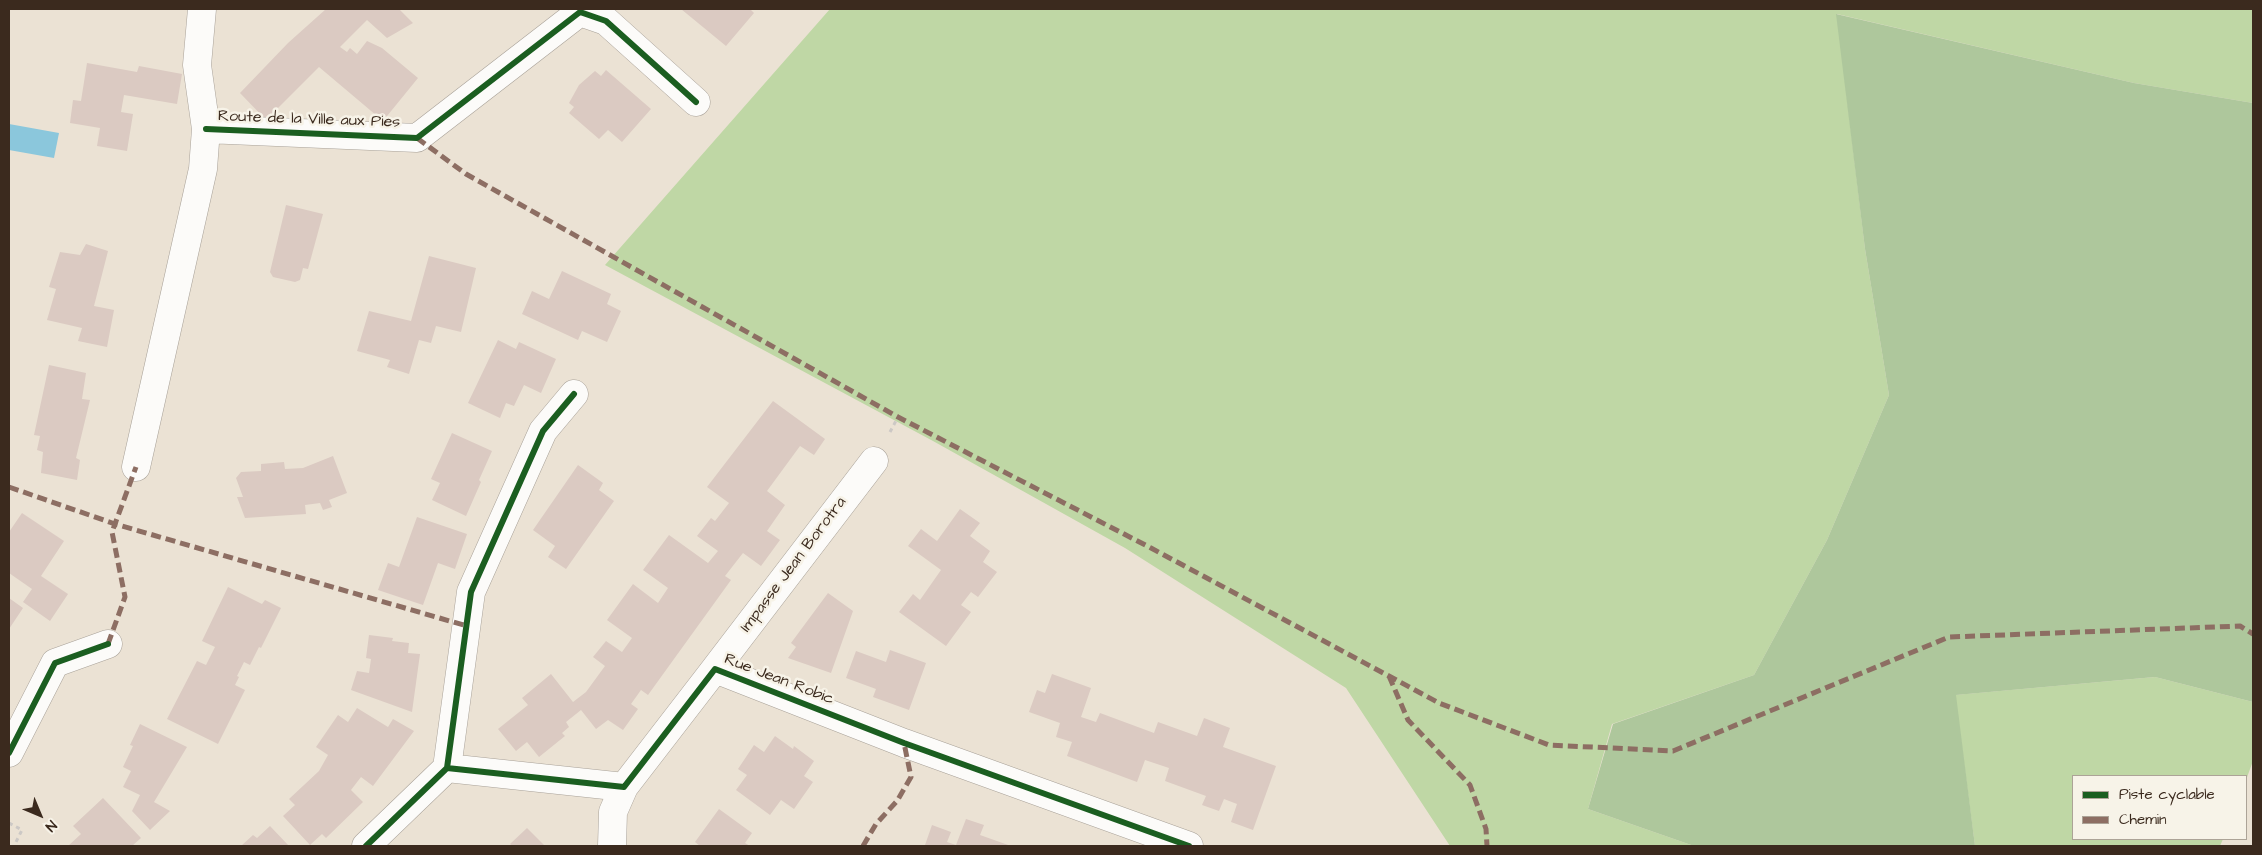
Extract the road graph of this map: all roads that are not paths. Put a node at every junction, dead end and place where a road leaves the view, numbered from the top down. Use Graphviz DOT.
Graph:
graph roads {
  1 [pos="202,9"];
  2 [pos="696,102"];
  3 [pos="206,129"];
  4 [pos="574,394"];
  5 [pos="874,461"];
  6 [pos="136,467"];
  7 [pos="108,644"];
  8 [pos="715,668"];
  9 [pos="16,720"];
  10 [pos="9,753"];
  11 [pos="447,768"];
  12 [pos="624,787"];
  13 [pos="366,846"];
  14 [pos="612,846"];
  15 [pos="1189,846"];
  1 -- 3 [label="street, Route de la Ville aux Pies"];
  2 -- 3 [label="street, Route de la Ville aux Pies"];
  3 -- 6 [label="street, Route de la Ville aux Pies"];
  4 -- 11 [label="street"];
  5 -- 8 [label="street, Impasse Jean Borotra"];
  7 -- 9 [label="street"];
  8 -- 12 [label="street, Rue Jean Robic"];
  8 -- 15 [label="street, Rue Jean Robic"];
  9 -- 10 [label="street"];
  11 -- 12 [label="street"];
  11 -- 13 [label="street"];
  12 -- 14 [label="street, Rue Jean Robic"];
}
